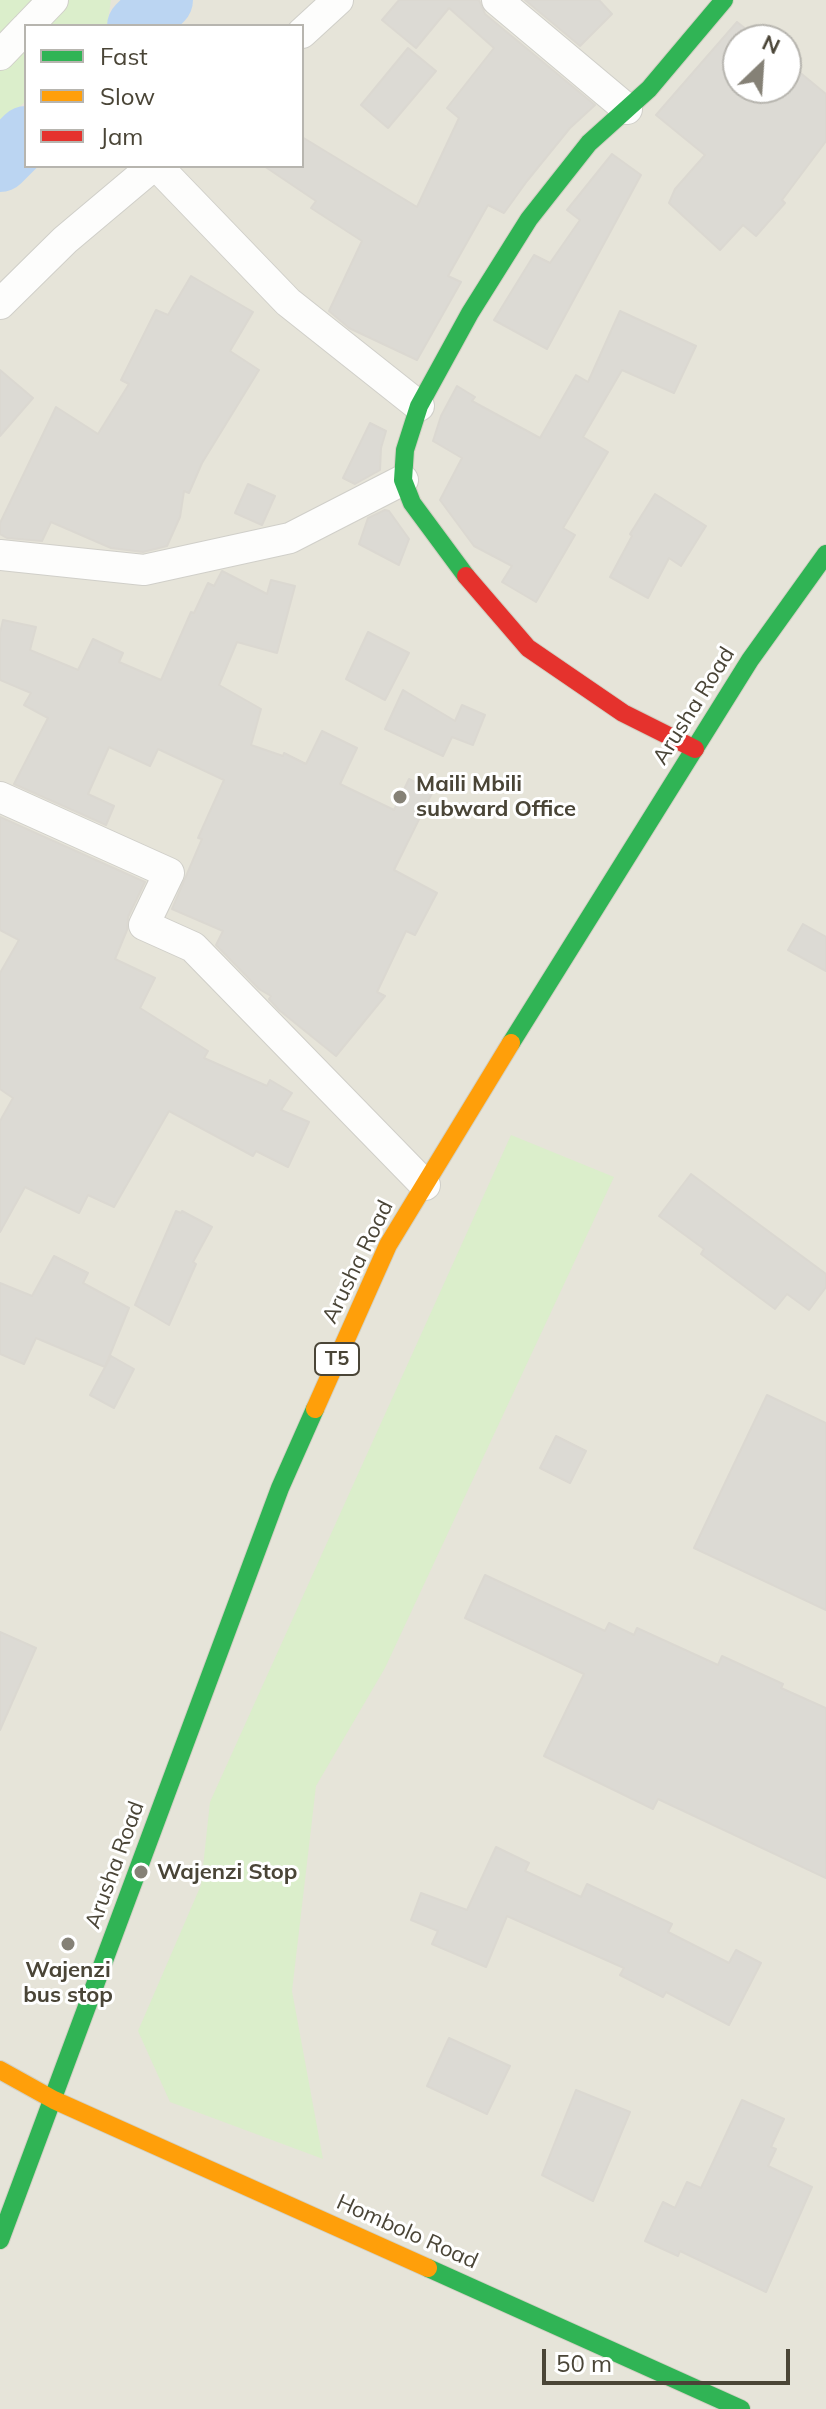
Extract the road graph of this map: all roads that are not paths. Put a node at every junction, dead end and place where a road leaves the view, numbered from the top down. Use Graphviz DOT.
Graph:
graph roads {
  1 [pos="53,0"];
  2 [pos="338,0"];
  3 [pos="497,0"];
  4 [pos="724,0"];
  5 [pos="30,24"];
  6 [pos="24,30"];
  7 [pos="304,31"];
  8 [pos="0,55"];
  9 [pos="627,109"];
  10 [pos="153,168"];
  11 [pos="157,168"];
  12 [pos="0,304"];
  13 [pos="419,406"];
  14 [pos="403,480"];
  15 [pos="826,554"];
  16 [pos="0,555"];
  17 [pos="695,749"];
  18 [pos="0,797"];
  19 [pos="425,1185"];
  20 [pos="0,2070"];
  21 [pos="54,2100"];
  22 [pos="0,2240"];
  23 [pos="741,2409"];
  1 -- 5 [label="street"];
  2 -- 7 [label="street"];
  3 -- 9 [label="street"];
  4 -- 9 [label="main road"];
  6 -- 8 [label="street"];
  9 -- 13 [label="main road"];
  10 -- 12 [label="street"];
  11 -- 13 [label="street"];
  13 -- 14 [label="main road"];
  14 -- 16 [label="street"];
  14 -- 17 [label="main road"];
  15 -- 17 [label="main road, Arusha Road / T5"];
  17 -- 19 [label="main road, Arusha Road / T5"];
  18 -- 19 [label="street"];
  19 -- 21 [label="main road, Arusha Road / T5"];
  20 -- 21 [label="main road, Hombolo Road"];
  21 -- 22 [label="main road, Arusha Road / T5"];
  21 -- 23 [label="main road, Hombolo Road"];
}
